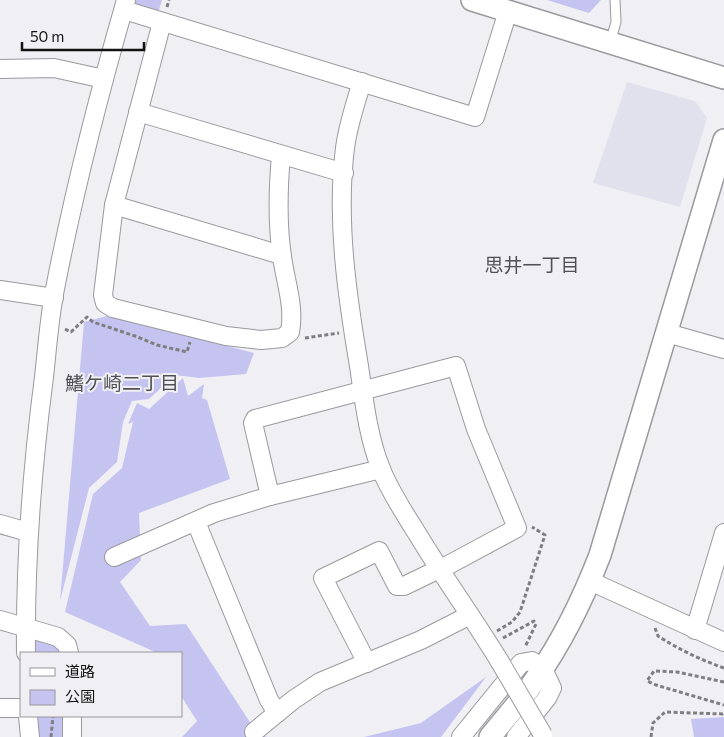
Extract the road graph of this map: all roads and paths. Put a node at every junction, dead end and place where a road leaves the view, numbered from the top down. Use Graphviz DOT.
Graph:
graph roads {
  1 [pos="472,0"];
  2 [pos="615,0"];
  3 [pos="125,5"];
  4 [pos="508,11"];
  5 [pos="162,22"];
  6 [pos="610,43"];
  7 [pos="0,69"];
  8 [pos="724,78"];
  9 [pos="104,79"];
  10 [pos="362,82"];
  11 [pos="138,112"];
  12 [pos="724,140"];
  13 [pos="281,156"];
  14 [pos="344,173"];
  15 [pos="718,180"];
  16 [pos="114,205"];
  17 [pos="281,255"];
  18 [pos="0,290"];
  19 [pos="54,298"];
  20 [pos="353,330"];
  21 [pos="71,332"];
  22 [pos="290,332"];
  23 [pos="667,333"];
  24 [pos="724,349"];
  25 [pos="187,352"];
  26 [pos="363,391"];
  27 [pos="381,469"];
  28 [pos="270,496"];
  29 [pos="196,522"];
  30 [pos="0,524"];
  31 [pos="517,528"];
  32 [pos="28,532"];
  33 [pos="724,533"];
  34 [pos="114,557"];
  35 [pos="439,569"];
  36 [pos="590,581"];
  37 [pos="661,614"];
  38 [pos="470,615"];
  39 [pos="0,620"];
  40 [pos="26,628"];
  41 [pos="695,630"];
  42 [pos="488,642"];
  43 [pos="724,642"];
  44 [pos="523,650"];
  45 [pos="26,652"];
  46 [pos="70,652"];
  47 [pos="367,663"];
  48 [pos="724,668"];
  49 [pos="539,676"];
  50 [pos="724,682"];
  51 [pos="724,705"];
  52 [pos="0,708"];
  53 [pos="20,708"];
  54 [pos="724,712"];
  55 [pos="277,713"];
  56 [pos="28,717"];
  57 [pos="53,717"];
  58 [pos="72,717"];
  59 [pos="254,732"];
  60 [pos="544,736"];
  61 [pos="30,737"];
  62 [pos="51,737"];
  63 [pos="72,737"];
  64 [pos="461,737"];
  65 [pos="490,737"];
  66 [pos="516,737"];
  67 [pos="651,737"];
  1 -- 4 [label="street"];
  2 -- 6 [label="lane"];
  3 -- 5 [label="street"];
  3 -- 9 [label="street"];
  4 -- 6 [label="street"];
  4 -- 10 [label="street"];
  5 -- 10 [label="street"];
  5 -- 11 [label="street"];
  6 -- 8 [label="street"];
  7 -- 9 [label="street"];
  9 -- 19 [label="street"];
  10 -- 14 [label="street"];
  11 -- 13 [label="street"];
  11 -- 16 [label="street"];
  12 -- 15 [label="street"];
  13 -- 14 [label="street"];
  13 -- 17 [label="street"];
  14 -- 20 [label="street"];
  15 -- 23 [label="street"];
  16 -- 17 [label="street"];
  16 -- 22 [label="street"];
  17 -- 22 [label="street"];
  18 -- 19 [label="street"];
  19 -- 32 [label="street"];
  20 -- 22 [label="path"];
  20 -- 26 [label="street"];
  21 -- 25 [label="path"];
  23 -- 24 [label="street"];
  23 -- 36 [label="street"];
  26 -- 27 [label="street"];
  26 -- 28 [label="street"];
  26 -- 31 [label="street"];
  27 -- 28 [label="street"];
  27 -- 35 [label="street"];
  28 -- 29 [label="street"];
  29 -- 34 [label="street"];
  29 -- 55 [label="street"];
  30 -- 32 [label="street"];
  31 -- 35 [label="street"];
  31 -- 42 [label="path"];
  32 -- 40 [label="street"];
  33 -- 41 [label="street"];
  35 -- 38 [label="street"];
  35 -- 47 [label="street"];
  36 -- 37 [label="street"];
  36 -- 49 [label="street"];
  37 -- 41 [label="street"];
  37 -- 48 [label="path"];
  38 -- 42 [label="street"];
  38 -- 47 [label="street"];
  39 -- 40 [label="street"];
  40 -- 45 [label="street"];
  40 -- 46 [label="street"];
  41 -- 43 [label="street"];
  42 -- 44 [label="path"];
  42 -- 60 [label="street, bridge"];
  47 -- 55 [label="street"];
  49 -- 64 [label="street"];
  49 -- 65 [label="street"];
  49 -- 66 [label="street"];
  50 -- 51 [label="path"];
  52 -- 53 [label="street"];
  54 -- 67 [label="path"];
  55 -- 59 [label="street"];
  56 -- 61 [label="street"];
  57 -- 62 [label="path"];
  58 -- 63 [label="street"];
}
